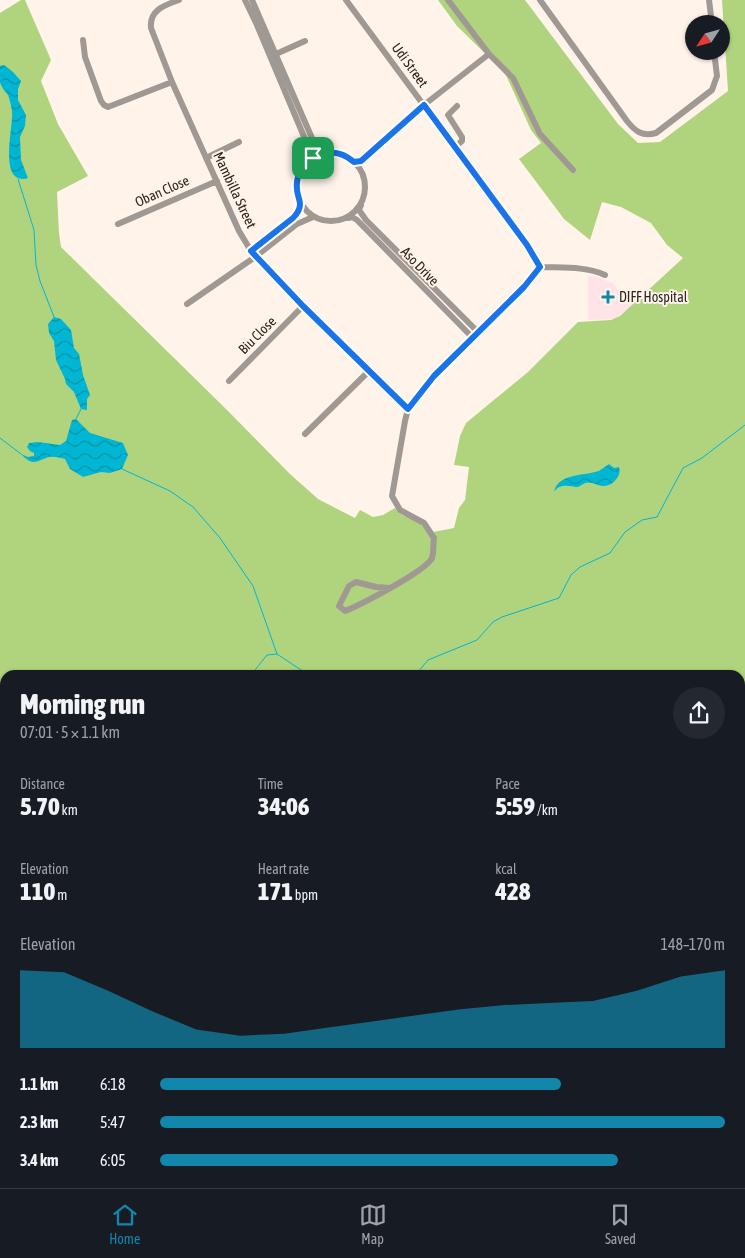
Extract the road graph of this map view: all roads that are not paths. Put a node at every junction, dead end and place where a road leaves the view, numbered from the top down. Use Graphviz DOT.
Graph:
graph roads {
  1 [pos="179,0"];
  2 [pos="245,0"];
  3 [pos="252,0"];
  4 [pos="346,0"];
  5 [pos="448,0"];
  6 [pos="540,0"];
  7 [pos="709,0"];
  8 [pos="711,15"];
  9 [pos="83,40"];
  10 [pos="305,41"];
  11 [pos="276,54"];
  12 [pos="489,54"];
  13 [pos="715,60"];
  14 [pos="172,82"];
  15 [pos="424,105"];
  16 [pos="457,106"];
  17 [pos="240,142"];
  18 [pos="455,147"];
  19 [pos="322,154"];
  20 [pos="206,158"];
  21 [pos="313,158"];
  22 [pos="354,162"];
  23 [pos="573,170"];
  24 [pos="217,181"];
  25 [pos="300,204"];
  26 [pos="361,205"];
  27 [pos="313,216"];
  28 [pos="346,218"];
  29 [pos="118,224"];
  30 [pos="253,254"];
  31 [pos="540,267"];
  32 [pos="605,275"];
  33 [pos="187,304"];
  34 [pos="303,306"];
  35 [pos="475,335"];
  36 [pos="369,371"];
  37 [pos="229,381"];
  38 [pos="408,409"];
  39 [pos="305,434"];
  40 [pos="390,588"];
  1 -- 14 [label="street, Mambilla Street"];
  2 -- 21 [label="street"];
  3 -- 11 [label="street"];
  4 -- 15 [label="street, Udi Street"];
  5 -- 12 [label="street"];
  6 -- 13 [label="street"];
  7 -- 8 [label="street"];
  9 -- 14 [label="street"];
  10 -- 11 [label="street"];
  11 -- 19 [label="street"];
  12 -- 15 [label="street"];
  12 -- 23 [label="street"];
  14 -- 20 [label="street, Mambilla Street"];
  15 -- 18 [label="street, Udi Street"];
  15 -- 22 [label="street"];
  16 -- 18 [label="street"];
  17 -- 20 [label="street"];
  18 -- 31 [label="street, Udi Street"];
  19 -- 21 [label="street"];
  19 -- 22 [label="street"];
  20 -- 24 [label="street, Mambilla Street"];
  21 -- 25 [label="street"];
  22 -- 26 [label="street"];
  24 -- 29 [label="street, Oban Close"];
  24 -- 30 [label="street, Mambilla Street"];
  25 -- 27 [label="street"];
  25 -- 30 [label="street"];
  26 -- 28 [label="street"];
  26 -- 35 [label="street, Aso Drive"];
  27 -- 28 [label="street"];
  27 -- 30 [label="street"];
  28 -- 35 [label="street, Aso Drive"];
  30 -- 33 [label="street"];
  30 -- 34 [label="street, Mambilla Street"];
  31 -- 32 [label="street"];
  31 -- 35 [label="street"];
  34 -- 36 [label="street, Mambilla Street"];
  34 -- 37 [label="street, Biu Close"];
  35 -- 38 [label="street"];
  36 -- 38 [label="street, Mambilla Street"];
  36 -- 39 [label="street"];
  38 -- 40 [label="street"];
  40 -- 40 [label="street"];
}
